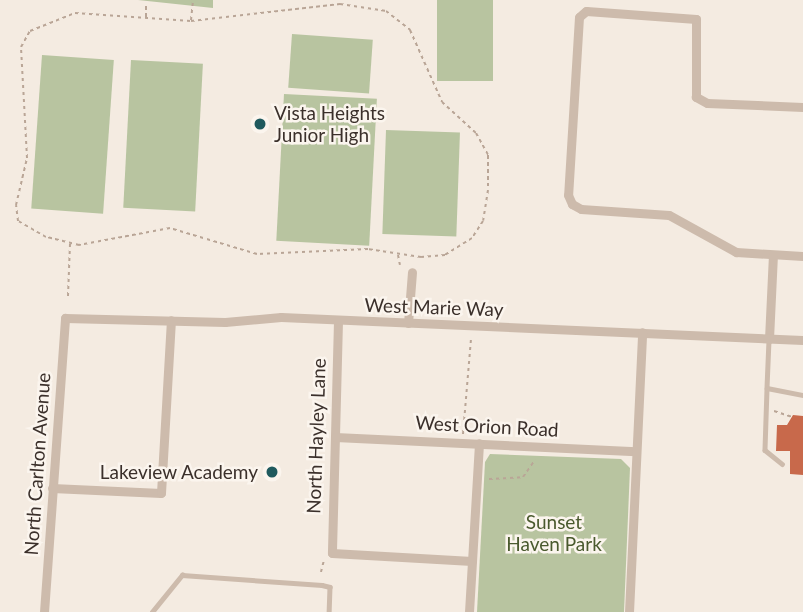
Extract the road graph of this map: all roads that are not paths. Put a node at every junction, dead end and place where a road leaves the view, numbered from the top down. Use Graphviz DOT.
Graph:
graph roads {
  1 [pos="803,107"];
  2 [pos="773,255"];
  3 [pos="803,256"];
  4 [pos="412,272"];
  5 [pos="65,318"];
  6 [pos="171,320"];
  7 [pos="338,321"];
  8 [pos="408,323"];
  9 [pos="642,332"];
  10 [pos="769,339"];
  11 [pos="803,340"];
  12 [pos="767,388"];
  13 [pos="803,395"];
  14 [pos="335,437"];
  15 [pos="479,443"];
  16 [pos="636,451"];
  17 [pos="782,464"];
  18 [pos="52,488"];
  19 [pos="472,561"];
  20 [pos="44,612"];
  21 [pos="152,612"];
  22 [pos="329,612"];
  23 [pos="469,612"];
  24 [pos="629,612"];
  1 -- 2 [label="street"];
  2 -- 3 [label="street"];
  2 -- 10 [label="street"];
  4 -- 8 [label="street"];
  5 -- 6 [label="street, West Marie Way"];
  5 -- 18 [label="street, North Carlton Avenue"];
  6 -- 7 [label="street, West Marie Way"];
  6 -- 18 [label="street"];
  7 -- 8 [label="street, West Marie Way"];
  7 -- 14 [label="street, North Hayley Lane"];
  8 -- 9 [label="street, West Marie Way"];
  9 -- 10 [label="street, West Marie Way"];
  9 -- 16 [label="street"];
  10 -- 11 [label="street, West Marie Way"];
  10 -- 12 [label="lane"];
  12 -- 13 [label="lane"];
  12 -- 17 [label="lane"];
  14 -- 15 [label="street, West Orion Road"];
  14 -- 19 [label="street, North Hayley Lane"];
  15 -- 16 [label="street, West Orion Road"];
  15 -- 19 [label="street"];
  16 -- 24 [label="street"];
  18 -- 20 [label="street, North Carlton Avenue"];
  19 -- 23 [label="street"];
  21 -- 22 [label="lane"];
}
